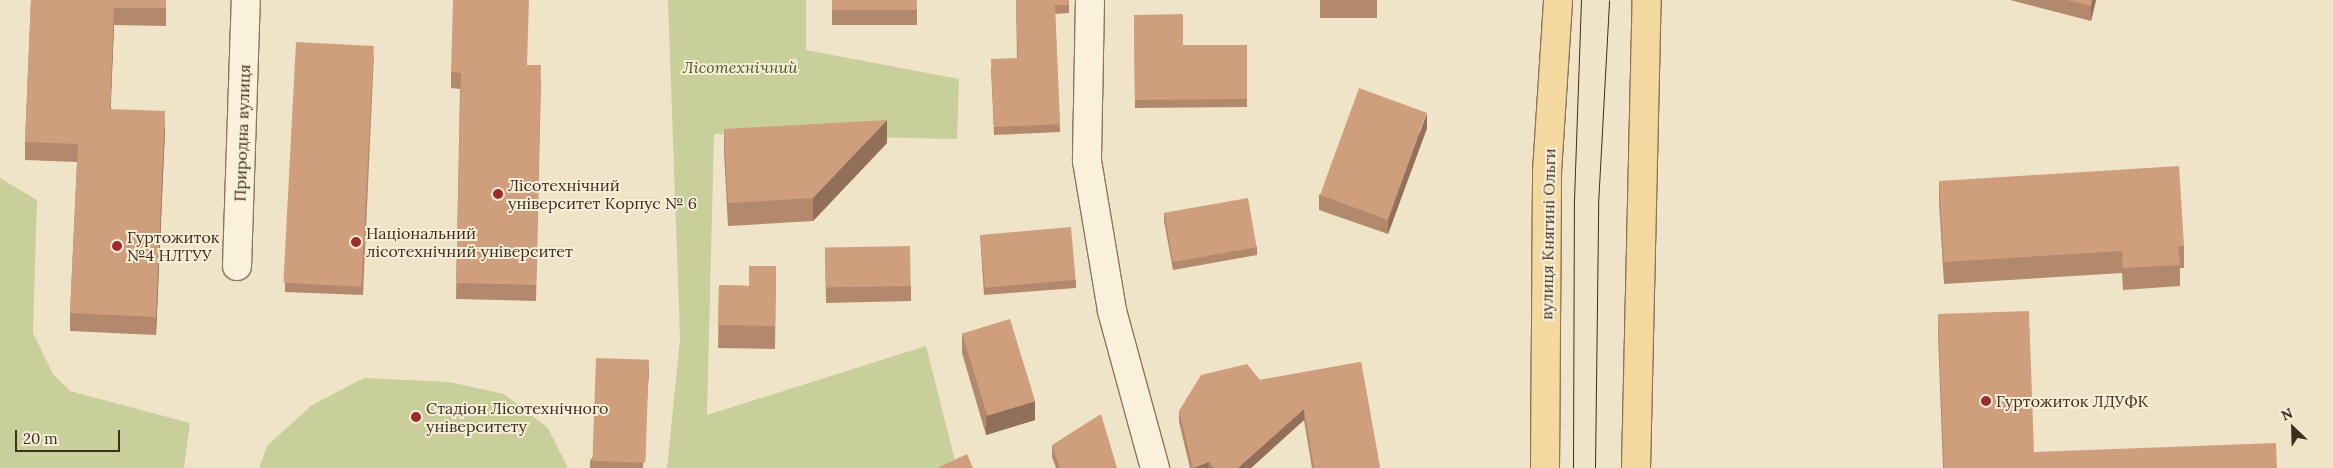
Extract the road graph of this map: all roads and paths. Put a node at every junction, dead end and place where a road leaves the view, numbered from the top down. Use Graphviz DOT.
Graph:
graph roads {
  1 [pos="246,0"];
  2 [pos="1090,0"];
  3 [pos="1558,0"];
  4 [pos="1647,0"];
  5 [pos="237,266"];
  6 [pos="1155,468"];
  7 [pos="1545,468"];
  8 [pos="1636,468"];
  1 -- 5 [label="street, Природна вулиця"];
  2 -- 6 [label="street"];
  3 -- 7 [label="main road, вулиця Княгині Ольги"];
  4 -- 8 [label="main road"];
}
